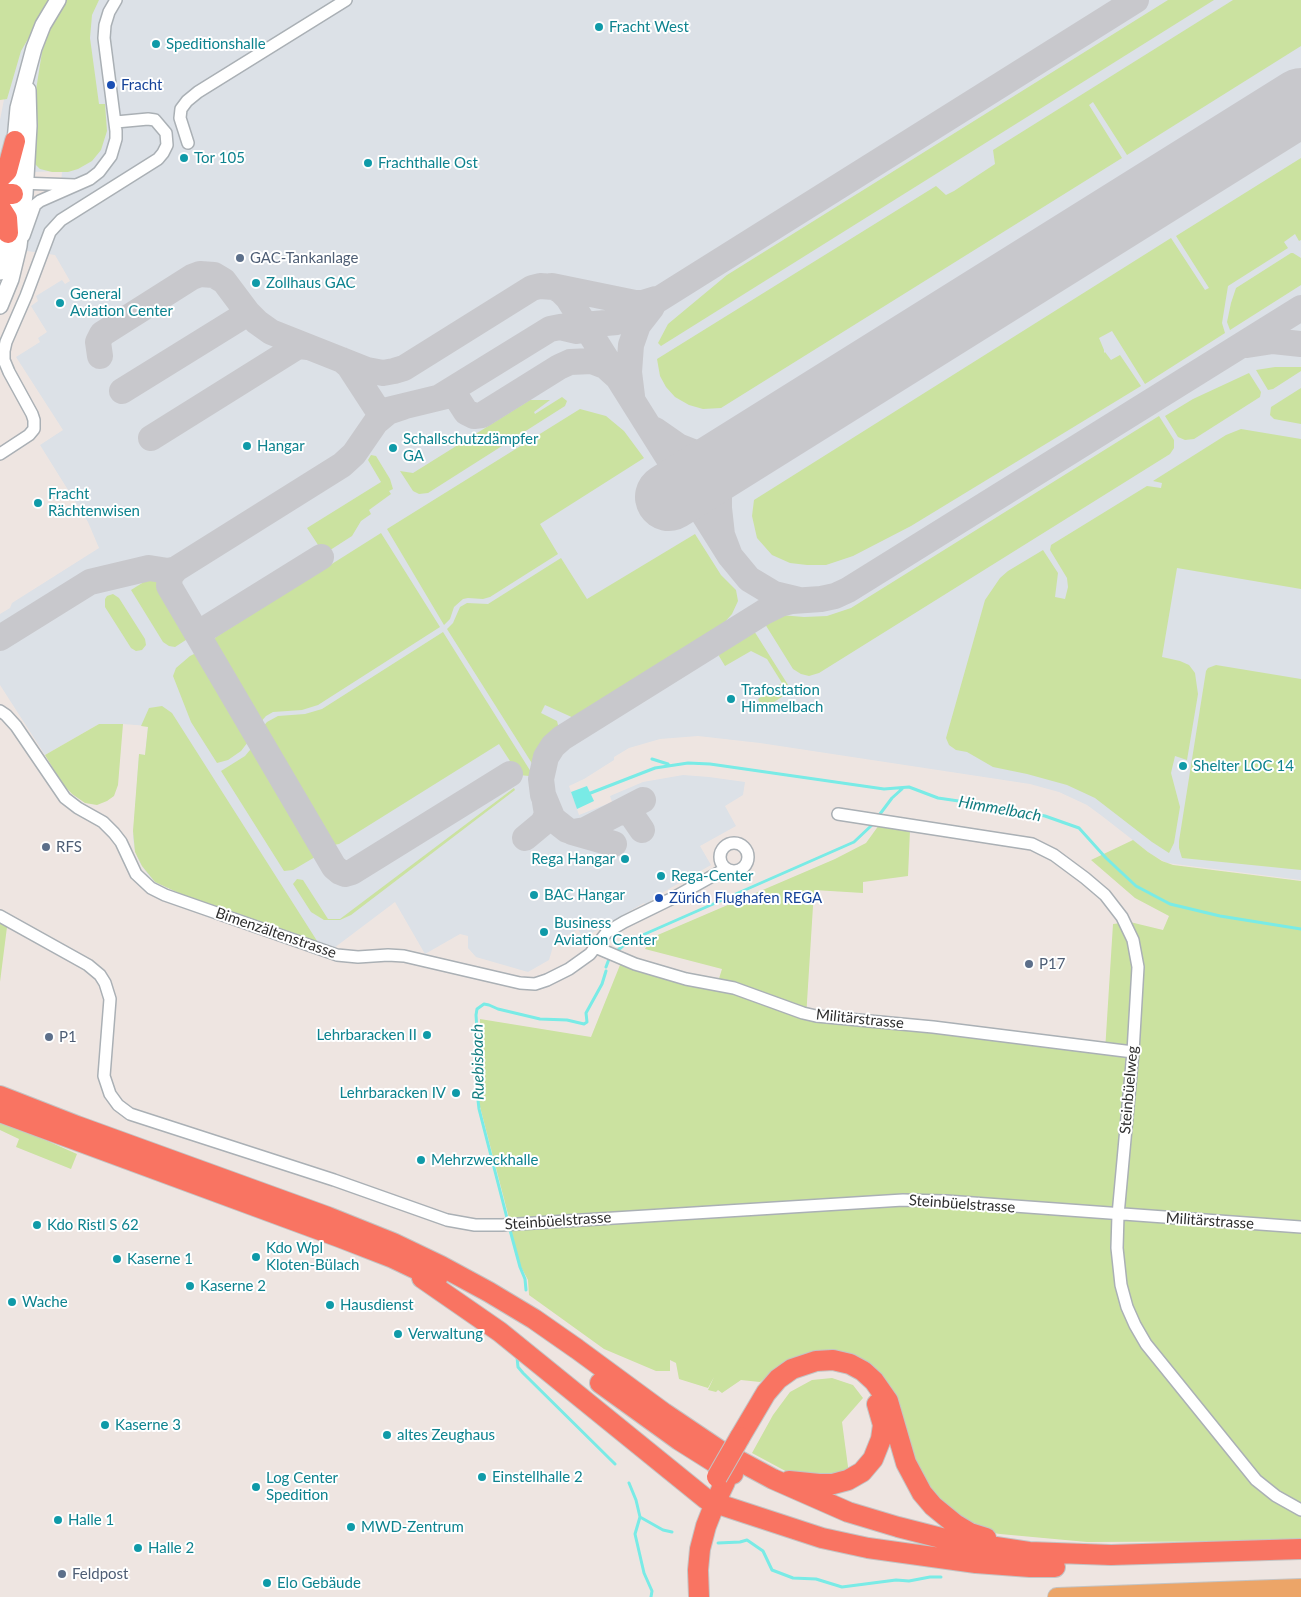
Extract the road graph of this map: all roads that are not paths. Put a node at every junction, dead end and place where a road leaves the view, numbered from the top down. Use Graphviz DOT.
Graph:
graph roads {
  1 [pos="58,0"];
  2 [pos="116,0"];
  3 [pos="346,0"];
  4 [pos="28,76"];
  5 [pos="116,122"];
  6 [pos="14,141"];
  7 [pos="188,143"];
  8 [pos="77,185"];
  9 [pos="9,190"];
  10 [pos="56,193"];
  11 [pos="13,240"];
  12 [pos="0,272"];
  13 [pos="0,306"];
  14 [pos="0,454"];
  15 [pos="0,711"];
  16 [pos="838,814"];
  17 [pos="725,869"];
  18 [pos="0,916"];
  19 [pos="595,947"];
  20 [pos="1133,1052"];
  21 [pos="0,1096"];
  22 [pos="0,1112"];
  23 [pos="1118,1215"];
  24 [pos="1301,1227"];
  25 [pos="393,1258"];
  26 [pos="744,1439"];
  27 [pos="773,1479"];
  28 [pos="710,1501"];
  29 [pos="1301,1510"];
  30 [pos="1301,1549"];
  31 [pos="1054,1560"];
  32 [pos="1301,1563"];
  33 [pos="1301,1588"];
  34 [pos="688,1597"];
  35 [pos="699,1597"];
  36 [pos="1057,1597"];
  1 -- 4 [label="main road"];
  2 -- 5 [label="street"];
  3 -- 7 [label="street"];
  4 -- 6 [label="main road"];
  4 -- 9 [label="main road"];
  5 -- 8 [label="street"];
  5 -- 14 [label="street"];
  6 -- 9 [label="highway"];
  8 -- 9 [label="street"];
  8 -- 10 [label="street"];
  9 -- 10 [label="street"];
  9 -- 11 [label="main road"];
  9 -- 11 [label="highway"];
  10 -- 11 [label="street"];
  11 -- 12 [label="main road"];
  11 -- 13 [label="main road"];
  15 -- 19 [label="street, Bimenzältenstrasse"];
  16 -- 20 [label="street, Steinbüelweg"];
  17 -- 19 [label="street, Bimenzältenstrasse"];
  18 -- 23 [label="street, Steinbüelstrasse"];
  19 -- 20 [label="street, Militärstrasse"];
  20 -- 23 [label="street, Steinbüelweg"];
  21 -- 27 [label="highway"];
  22 -- 25 [label="highway"];
  23 -- 24 [label="street, Militärstrasse"];
  23 -- 29 [label="street, Steinbüelweg"];
  25 -- 28 [label="highway"];
  25 -- 31 [label="highway"];
  26 -- 27 [label="highway"];
  26 -- 28 [label="highway, bridge"];
  26 -- 31 [label="highway"];
  27 -- 31 [label="highway"];
  28 -- 31 [label="highway"];
  28 -- 34 [label="highway"];
  28 -- 35 [label="highway"];
  30 -- 31 [label="highway"];
  31 -- 32 [label="highway"];
  33 -- 36 [label="main road"];
}
